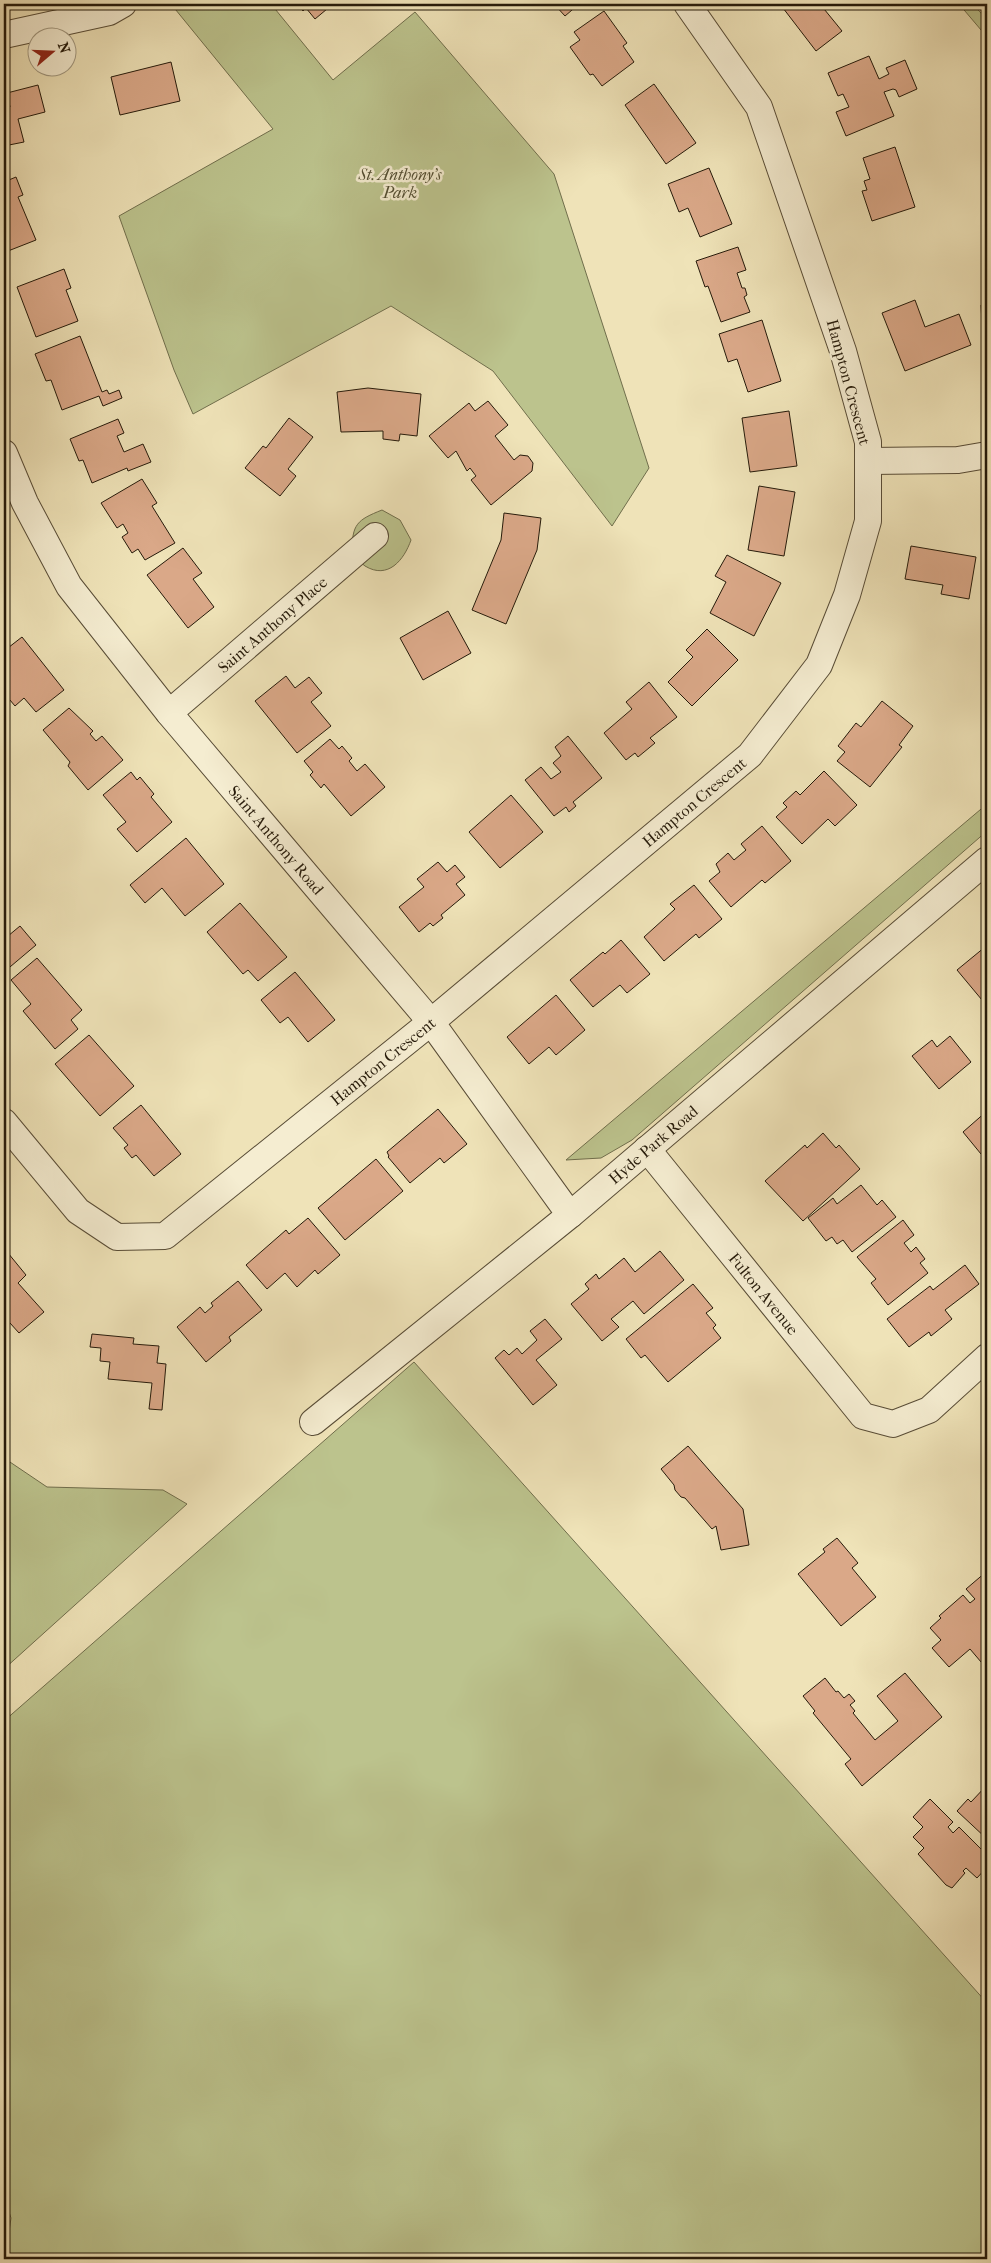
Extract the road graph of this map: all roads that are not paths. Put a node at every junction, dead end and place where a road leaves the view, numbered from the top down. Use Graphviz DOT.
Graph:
graph roads {
  1 [pos="123,4"];
  2 [pos="687,4"];
  3 [pos="4,35"];
  4 [pos="4,453"];
  5 [pos="987,456"];
  6 [pos="869,461"];
  7 [pos="375,536"];
  8 [pos="169,713"];
  9 [pos="987,860"];
  10 [pos="431,1022"];
  11 [pos="4,1122"];
  12 [pos="647,1149"];
  13 [pos="570,1215"];
  14 [pos="987,1357"];
  15 [pos="312,1422"];
  1 -- 3 [label="street"];
  2 -- 6 [label="street, Hampton Crescent"];
  4 -- 8 [label="street, Saint Anthony Road"];
  5 -- 6 [label="street"];
  6 -- 10 [label="street, Hampton Crescent"];
  7 -- 8 [label="street, Saint Anthony Place"];
  8 -- 10 [label="street, Saint Anthony Road"];
  9 -- 12 [label="street, Hyde Park Road"];
  10 -- 11 [label="street, Hampton Crescent"];
  10 -- 13 [label="street, Saint Anthony Road"];
  12 -- 13 [label="street, Hyde Park Road"];
  12 -- 14 [label="street, Fulton Avenue"];
  13 -- 15 [label="street, Hyde Park Road"];
}
